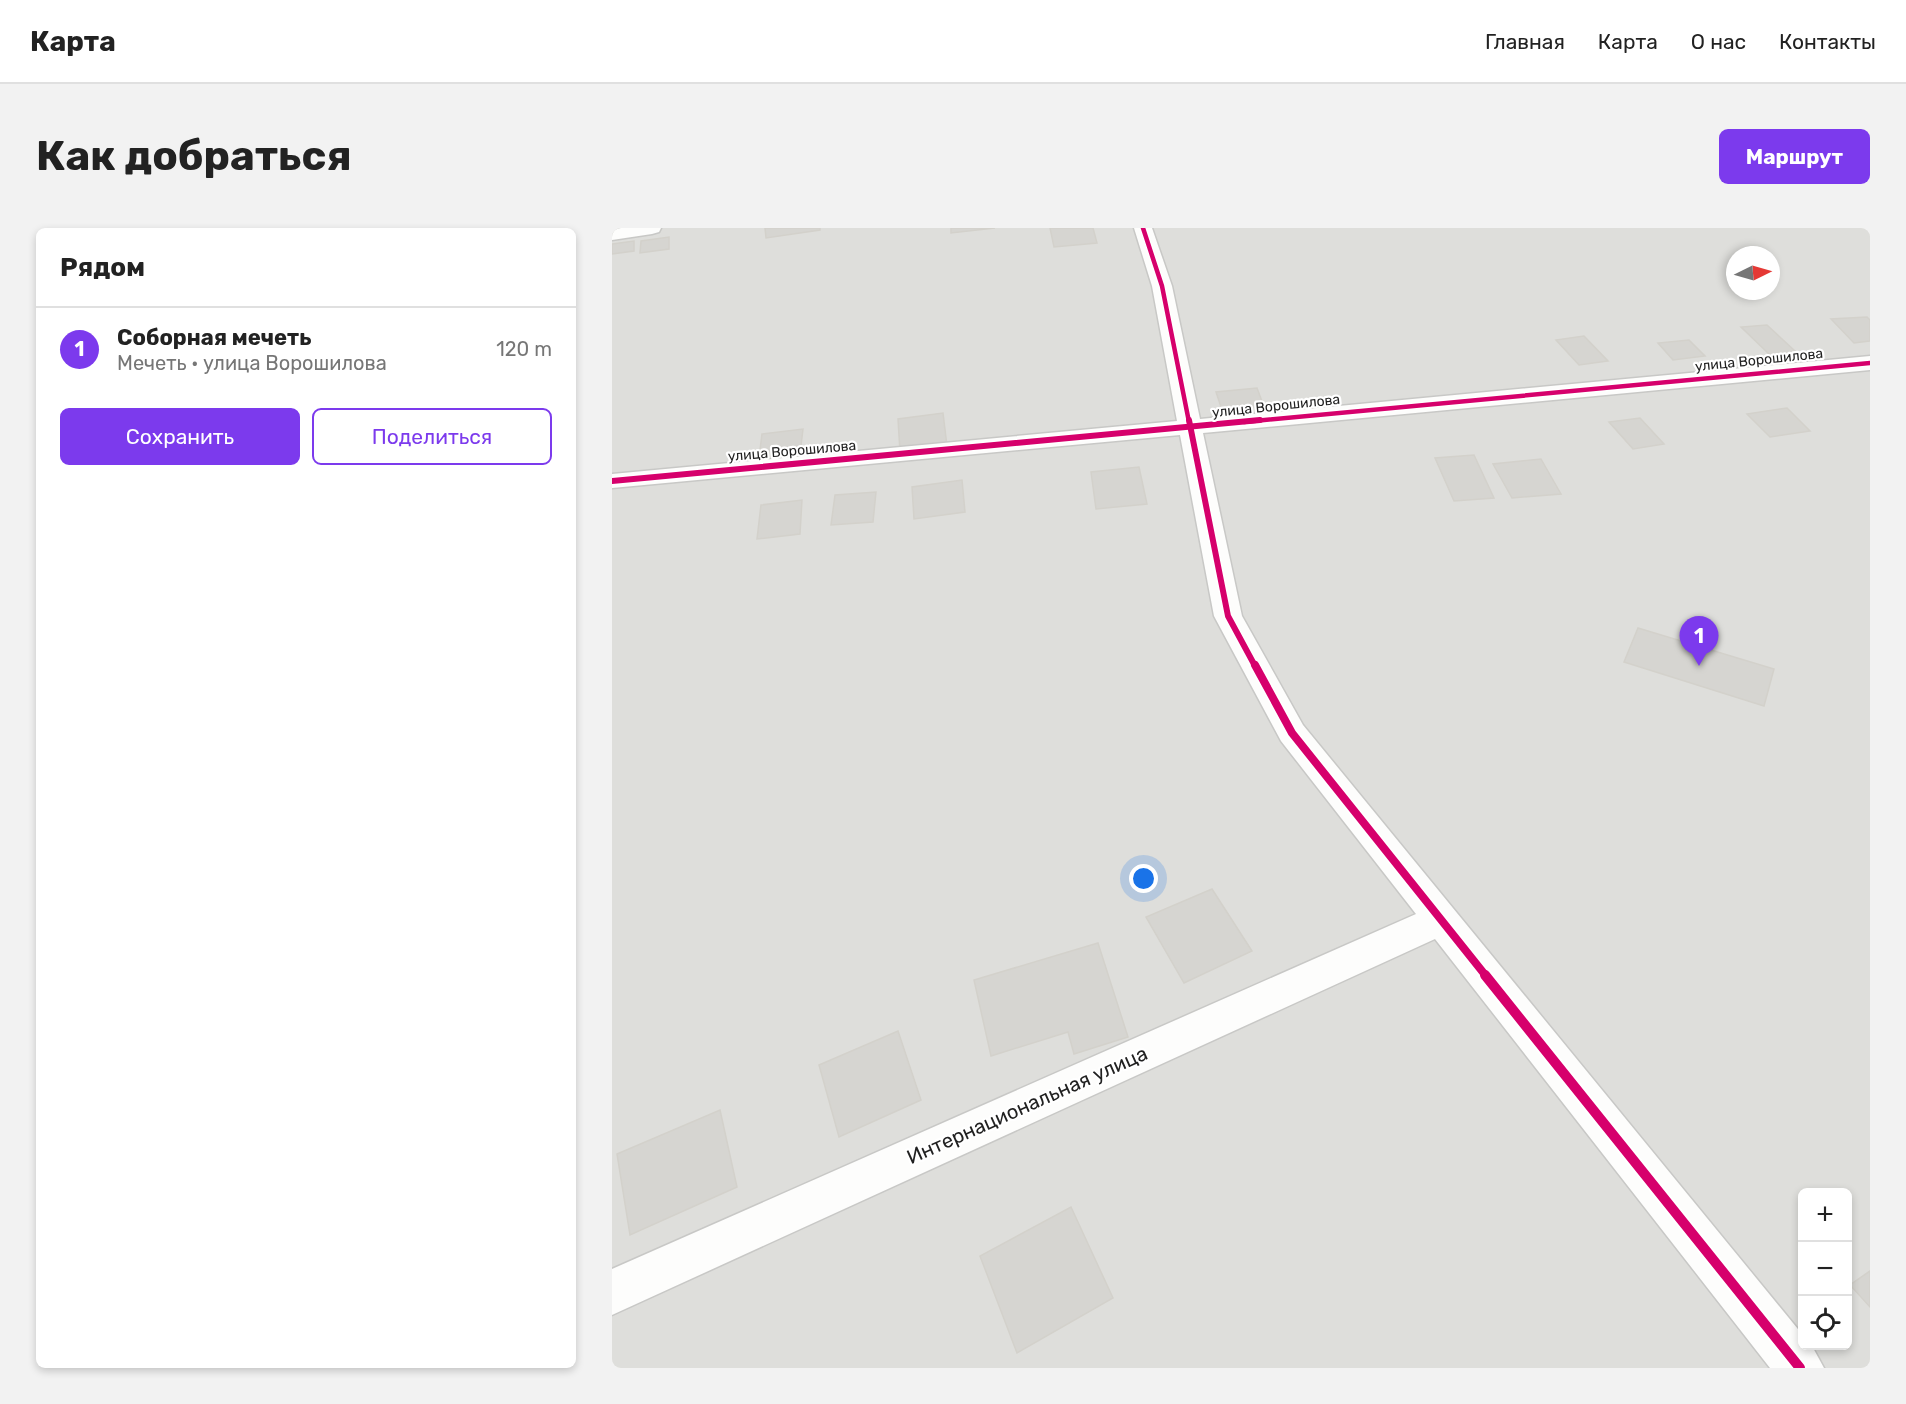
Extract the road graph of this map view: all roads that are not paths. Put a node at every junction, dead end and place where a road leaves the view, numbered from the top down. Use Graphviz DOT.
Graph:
graph roads {
  1 [pos="652,228"];
  2 [pos="1143,228"];
  3 [pos="612,234"];
  4 [pos="1870,363"];
  5 [pos="1189,428"];
  6 [pos="612,481"];
  7 [pos="1443,919"];
  8 [pos="612,1292"];
  9 [pos="1800,1368"];
  1 -- 3 [label="street"];
  2 -- 5 [label="street"];
  4 -- 5 [label="street, улица Ворошилова"];
  5 -- 6 [label="street, улица Ворошилова"];
  5 -- 7 [label="street"];
  7 -- 8 [label="street, Интернациональная улица"];
  7 -- 9 [label="street"];
}
